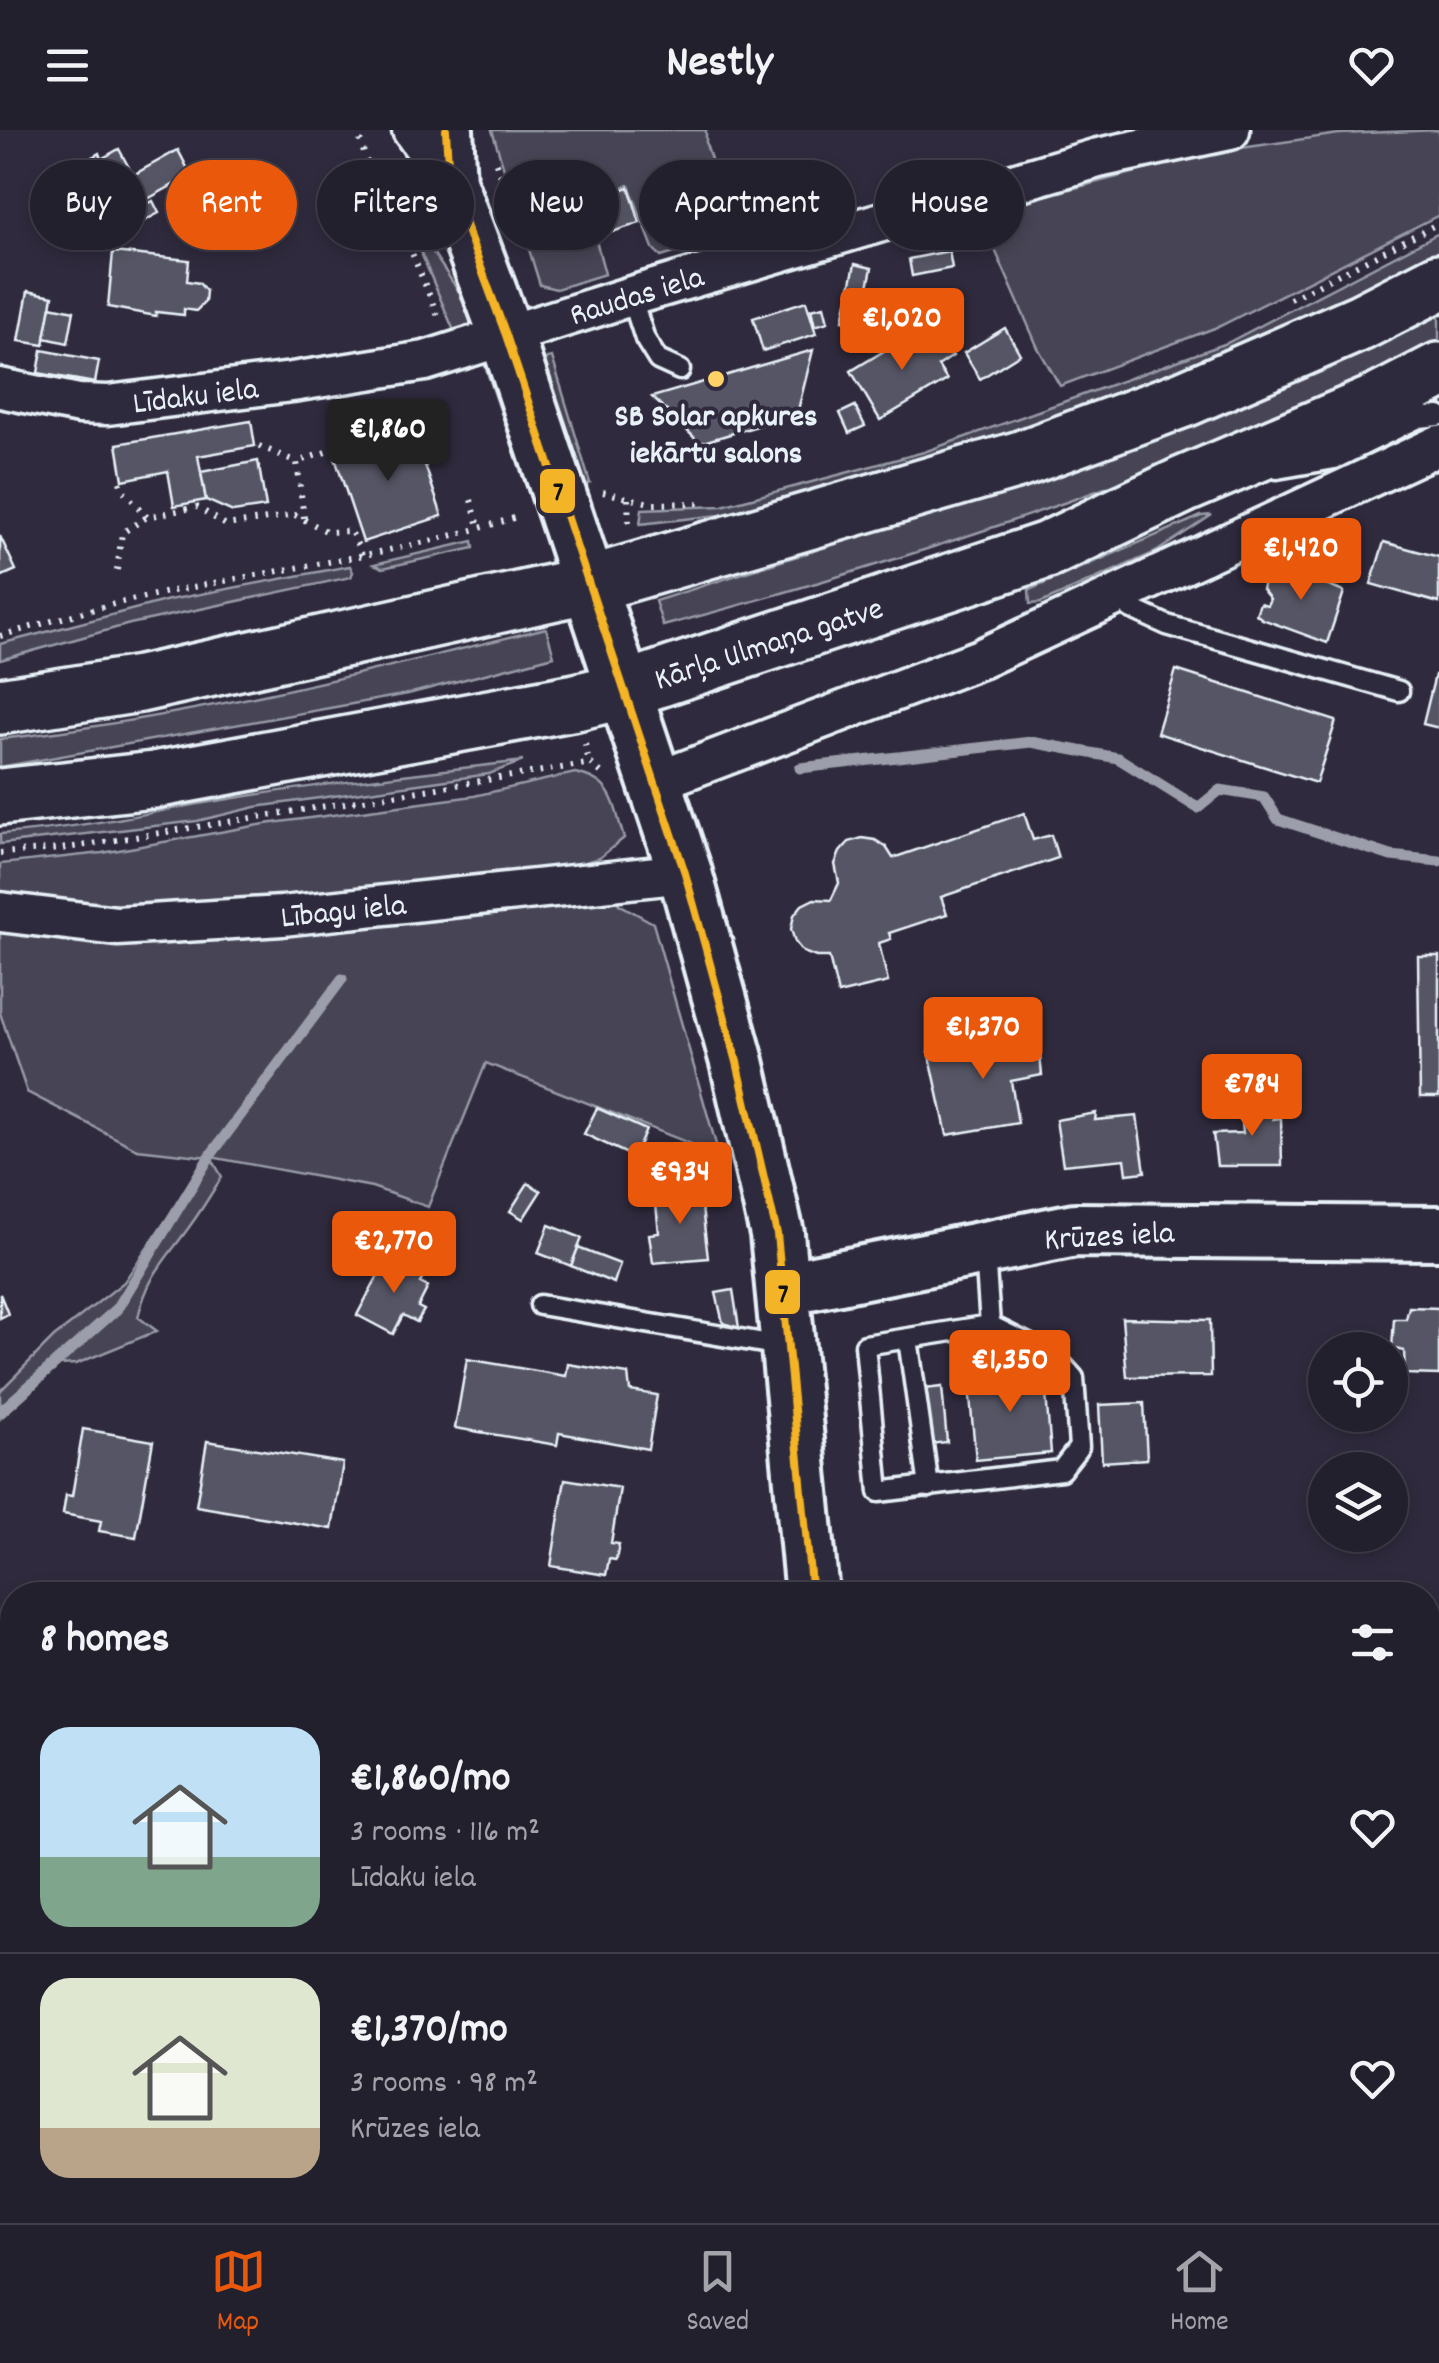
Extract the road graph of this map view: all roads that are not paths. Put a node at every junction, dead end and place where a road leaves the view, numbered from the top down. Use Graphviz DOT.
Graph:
graph roads {
  1 [pos="412,130"];
  2 [pos="446,130"];
  3 [pos="1230,130"];
  4 [pos="433,160"];
  5 [pos="448,160"];
  6 [pos="474,249"];
  7 [pos="1439,282"];
  8 [pos="631,296"];
  9 [pos="506,334"];
  10 [pos="680,370"];
  11 [pos="1439,370"];
  12 [pos="0,388"];
  13 [pos="1439,416"];
  14 [pos="1439,445"];
  15 [pos="1183,486"];
  16 [pos="590,584"];
  17 [pos="1123,593"];
  18 [pos="625,690"];
  19 [pos="1399,691"];
  20 [pos="0,706"];
  21 [pos="655,782"];
  22 [pos="0,798"];
  23 [pos="685,873"];
  24 [pos="0,912"];
  25 [pos="1439,1233"];
  26 [pos="985,1246"];
  27 [pos="784,1288"];
  28 [pos="540,1305"];
  29 [pos="990,1325"];
  30 [pos="908,1338"];
  31 [pos="787,1347"];
  32 [pos="929,1488"];
  33 [pos="811,1582"];
  1 -- 4 [label="street"];
  2 -- 5 [label="street"];
  3 -- 8 [label="street, Raudas iela"];
  6 -- 9 [label="street"];
  7 -- 16 [label="highway"];
  8 -- 9 [label="street, Raudas iela"];
  8 -- 10 [label="lane"];
  9 -- 12 [label="street, Līdaku iela"];
  9 -- 16 [label="street"];
  11 -- 15 [label="highway, Kārļa Ulmaņa gatve"];
  13 -- 15 [label="lane"];
  14 -- 17 [label="street"];
  15 -- 18 [label="highway, Kārļa Ulmaņa gatve"];
  16 -- 18 [label="street"];
  16 -- 20 [label="highway"];
  17 -- 19 [label="lane"];
  17 -- 21 [label="street"];
  18 -- 21 [label="street"];
  18 -- 22 [label="highway, Kārļa Ulmaņa gatve"];
  21 -- 23 [label="street"];
  23 -- 24 [label="street, Lībagu iela"];
  23 -- 27 [label="street"];
  25 -- 26 [label="street, Krūzes iela"];
  26 -- 27 [label="street, Krūzes iela"];
  26 -- 29 [label="lane"];
  27 -- 31 [label="street"];
  28 -- 31 [label="lane"];
  29 -- 30 [label="lane"];
  29 -- 32 [label="lane"];
  30 -- 32 [label="lane"];
  30 -- 32 [label="lane"];
  31 -- 33 [label="street"];
}
